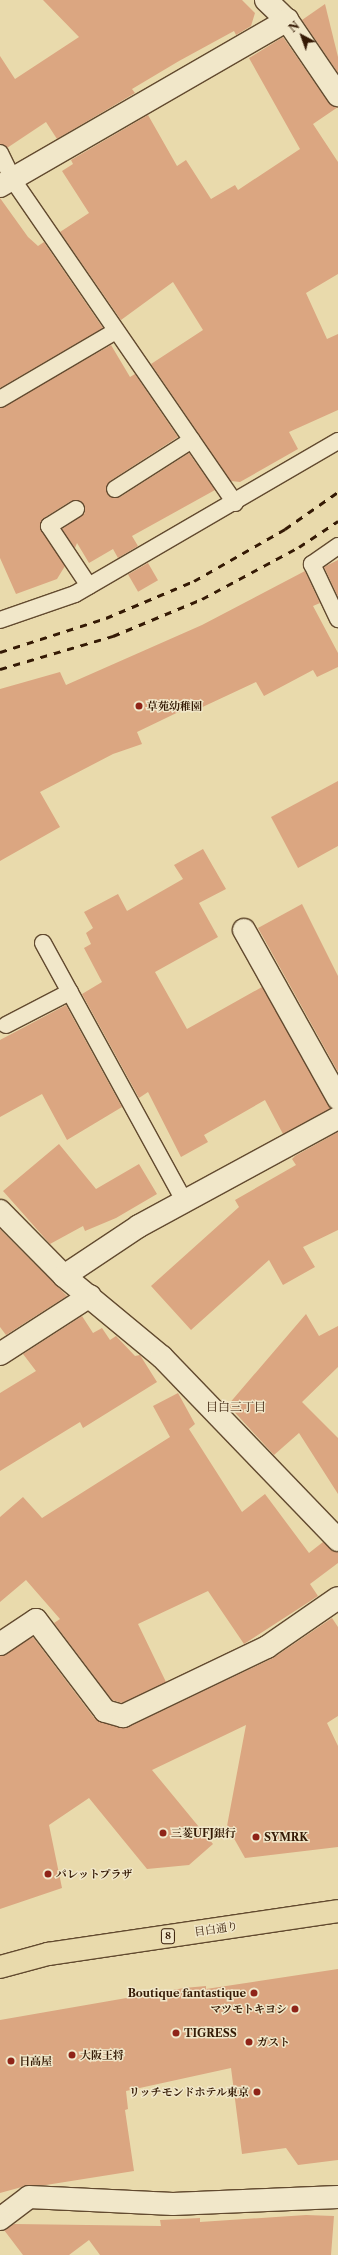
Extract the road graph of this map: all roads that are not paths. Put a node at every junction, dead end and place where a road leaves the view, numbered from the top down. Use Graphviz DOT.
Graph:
graph roads {
  1 [pos="266,0"];
  2 [pos="287,20"];
  3 [pos="338,95"];
  4 [pos="0,152"];
  5 [pos="7,183"];
  6 [pos="116,331"];
  7 [pos="0,399"];
  8 [pos="192,440"];
  9 [pos="338,441"];
  10 [pos="116,489"];
  11 [pos="235,504"];
  12 [pos="76,509"];
  13 [pos="338,546"];
  14 [pos="89,586"];
  15 [pos="338,619"];
  16 [pos="0,620"];
  17 [pos="244,930"];
  18 [pos="43,943"];
  19 [pos="70,992"];
  20 [pos="6,1025"];
  21 [pos="338,1098"];
  22 [pos="338,1118"];
  23 [pos="185,1202"];
  24 [pos="0,1211"];
  25 [pos="64,1276"];
  26 [pos="90,1296"];
  27 [pos="0,1354"];
  28 [pos="338,1540"];
  29 [pos="338,1598"];
  30 [pos="0,1644"];
  31 [pos="338,1911"];
  32 [pos="0,1967"];
  33 [pos="338,2197"];
  34 [pos="0,2219"];
  1 -- 2 [label="street"];
  2 -- 3 [label="street"];
  2 -- 5 [label="street"];
  4 -- 5 [label="lane"];
  5 -- 6 [label="lane"];
  6 -- 7 [label="lane"];
  6 -- 8 [label="lane"];
  8 -- 10 [label="lane"];
  8 -- 11 [label="lane"];
  9 -- 11 [label="lane"];
  11 -- 14 [label="lane"];
  12 -- 14 [label="lane"];
  13 -- 15 [label="lane"];
  14 -- 16 [label="lane"];
  17 -- 21 [label="street"];
  18 -- 19 [label="lane"];
  19 -- 20 [label="lane"];
  19 -- 23 [label="lane"];
  22 -- 23 [label="street"];
  23 -- 25 [label="street"];
  24 -- 25 [label="street"];
  25 -- 26 [label="street"];
  26 -- 27 [label="street"];
  26 -- 28 [label="street"];
  29 -- 30 [label="street"];
  31 -- 32 [label="main road, 目白通り / 8"];
  33 -- 34 [label="street"];
}
